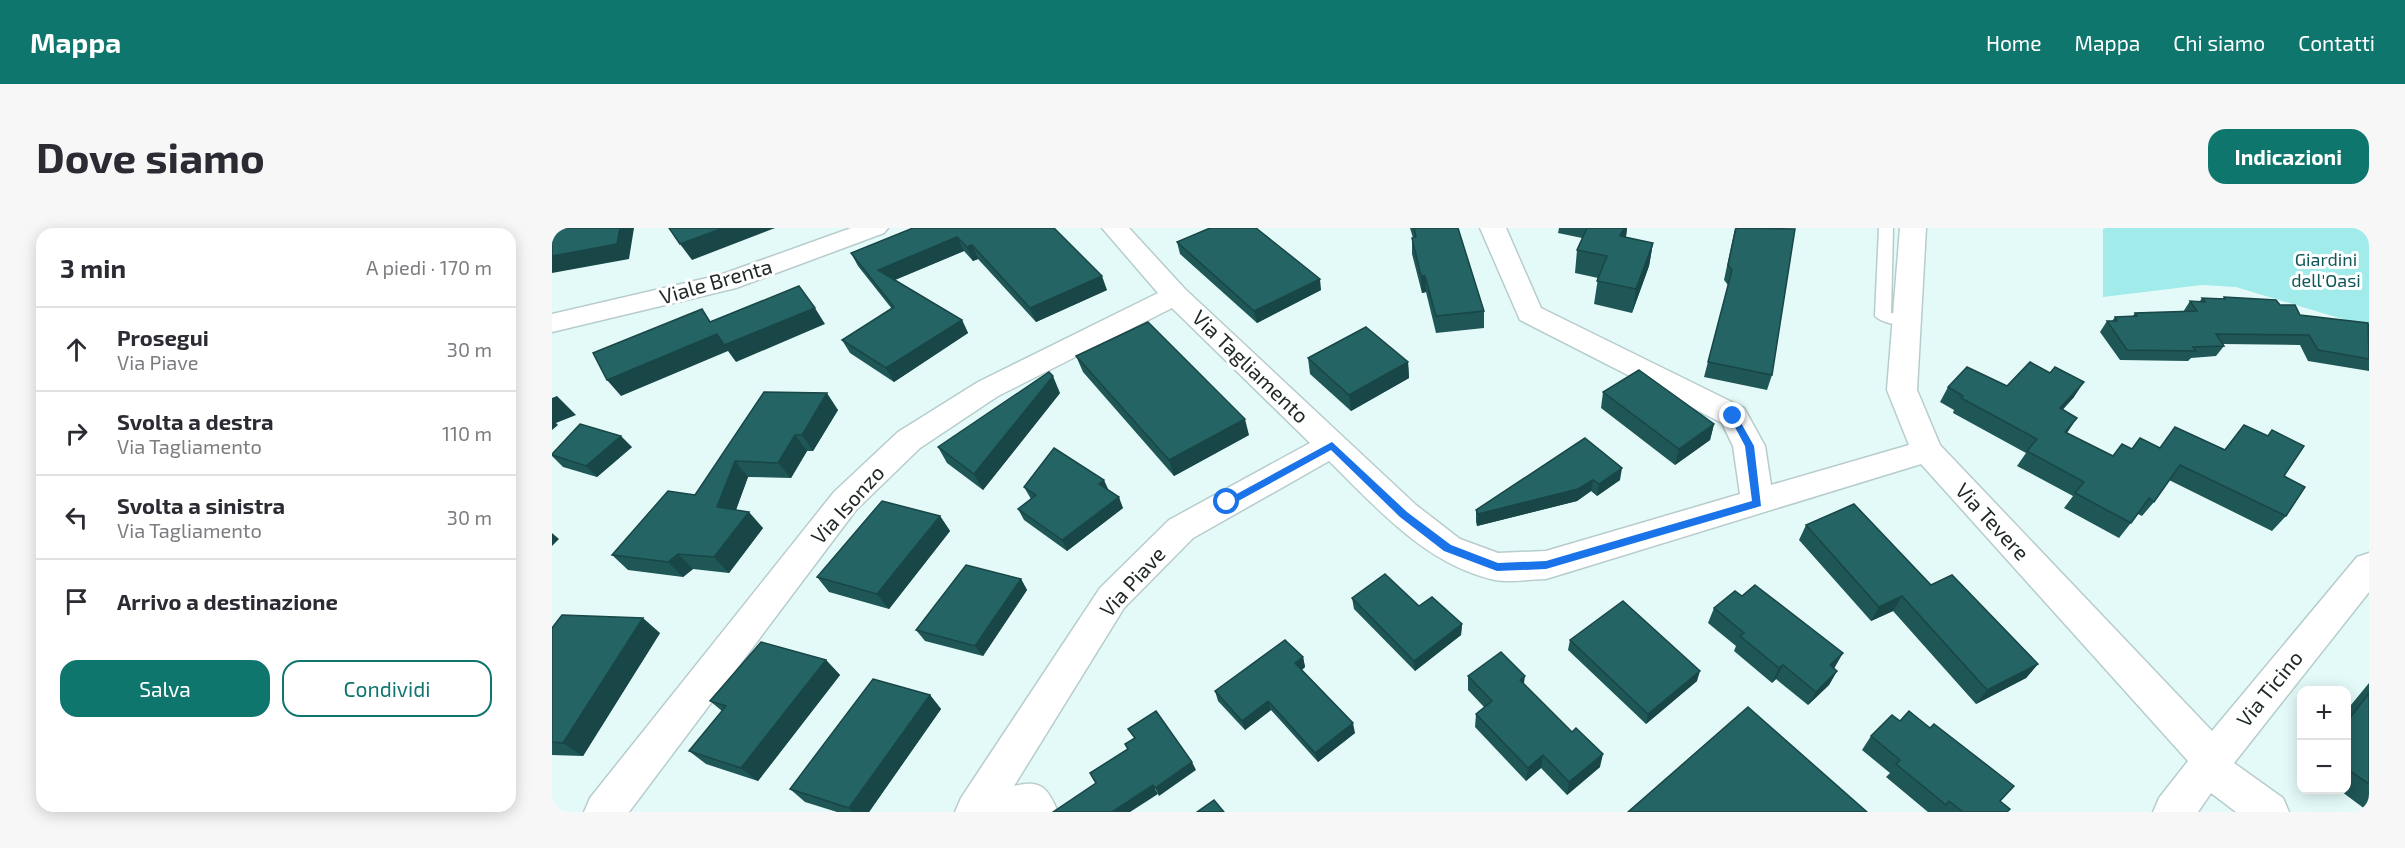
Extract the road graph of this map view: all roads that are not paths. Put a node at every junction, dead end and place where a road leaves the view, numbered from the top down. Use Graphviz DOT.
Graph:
graph roads {
  1 [pos="875,228"];
  2 [pos="1115,228"];
  3 [pos="1493,228"];
  4 [pos="1886,228"];
  5 [pos="1913,228"];
  6 [pos="1175,295"];
  7 [pos="1906,321"];
  8 [pos="552,323"];
  9 [pos="1332,445"];
  10 [pos="1927,451"];
  11 [pos="1757,503"];
  12 [pos="2369,567"];
  13 [pos="2210,764"];
  14 [pos="604,812"];
  15 [pos="975,812"];
  16 [pos="992,812"];
  17 [pos="1038,812"];
  18 [pos="2173,812"];
  19 [pos="2269,812"];
  1 -- 8 [label="street, Viale Brenta"];
  2 -- 6 [label="street, Via Tagliamento"];
  3 -- 11 [label="street"];
  4 -- 7 [label="lane"];
  5 -- 7 [label="street, Via Tevere"];
  6 -- 9 [label="street, Via Tagliamento"];
  6 -- 14 [label="street, Via Isonzo"];
  7 -- 10 [label="street, Via Tevere"];
  9 -- 11 [label="street, Via Tagliamento"];
  9 -- 15 [label="street, Via Piave"];
  10 -- 11 [label="street, Via Tagliamento"];
  10 -- 13 [label="street, Via Tevere"];
  12 -- 13 [label="street, Via Ticino"];
  13 -- 18 [label="street, Via Ticino"];
  13 -- 19 [label="street, Via Tevere"];
  16 -- 17 [label="street"];
}
